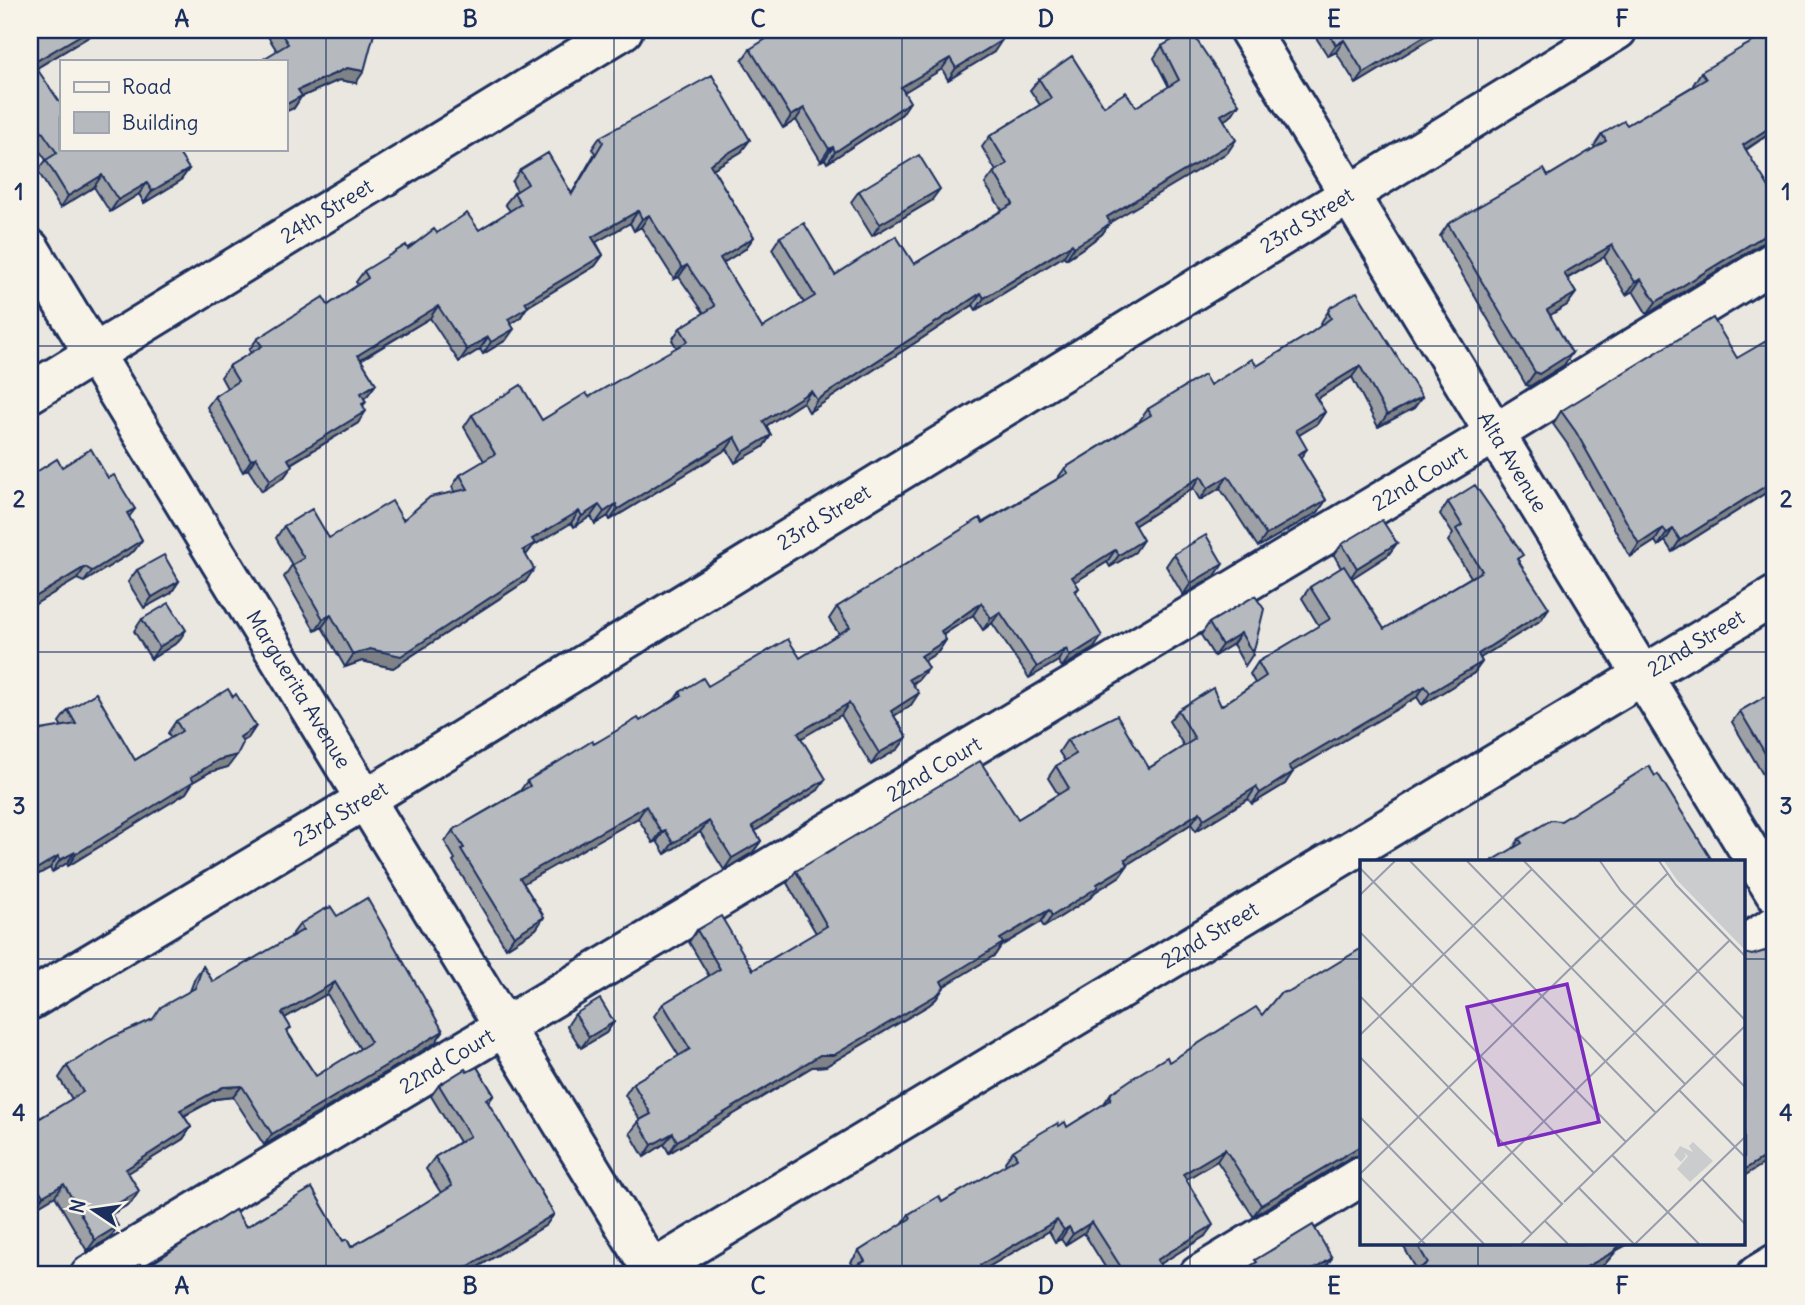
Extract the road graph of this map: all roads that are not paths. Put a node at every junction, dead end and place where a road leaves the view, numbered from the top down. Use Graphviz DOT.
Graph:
graph roads {
  1 [pos="623,30"];
  2 [pos="1249,30"];
  3 [pos="1617,30"];
  4 [pos="1348,194"];
  5 [pos="30,248"];
  6 [pos="1775,261"];
  7 [pos="96,354"];
  8 [pos="30,393"];
  9 [pos="1494,433"];
  10 [pos="1775,596"];
  11 [pos="1642,677"];
  12 [pos="366,799"];
  13 [pos="1775,893"];
  14 [pos="1775,926"];
  15 [pos="1745,944"];
  16 [pos="30,1000"];
  17 [pos="504,1025"];
  18 [pos="1360,1177"];
  19 [pos="1775,1264"];
  20 [pos="650,1274"];
  21 [pos="90,1275"];
  22 [pos="1199,1275"];
  23 [pos="1757,1275"];
  1 -- 7 [label="street, 24th Street"];
  2 -- 4 [label="street, Alta Avenue"];
  3 -- 4 [label="street, 23rd Street"];
  4 -- 9 [label="street, Alta Avenue"];
  4 -- 12 [label="street, 23rd Street"];
  5 -- 7 [label="street, Marguerita Avenue"];
  6 -- 9 [label="street, 22nd Court"];
  7 -- 8 [label="street, 24th Street"];
  7 -- 12 [label="street, Marguerita Avenue"];
  9 -- 11 [label="street, Alta Avenue"];
  9 -- 17 [label="street, 22nd Court"];
  10 -- 11 [label="street, 22nd Street"];
  11 -- 13 [label="street, Alta Avenue"];
  11 -- 20 [label="street, 22nd Street"];
  12 -- 16 [label="street, 23rd Street"];
  12 -- 17 [label="street, Marguerita Avenue"];
  14 -- 15 [label="street"];
  17 -- 20 [label="street, Marguerita Avenue"];
  17 -- 21 [label="street, 22nd Court"];
  18 -- 22 [label="street"];
  19 -- 23 [label="street"];
}
